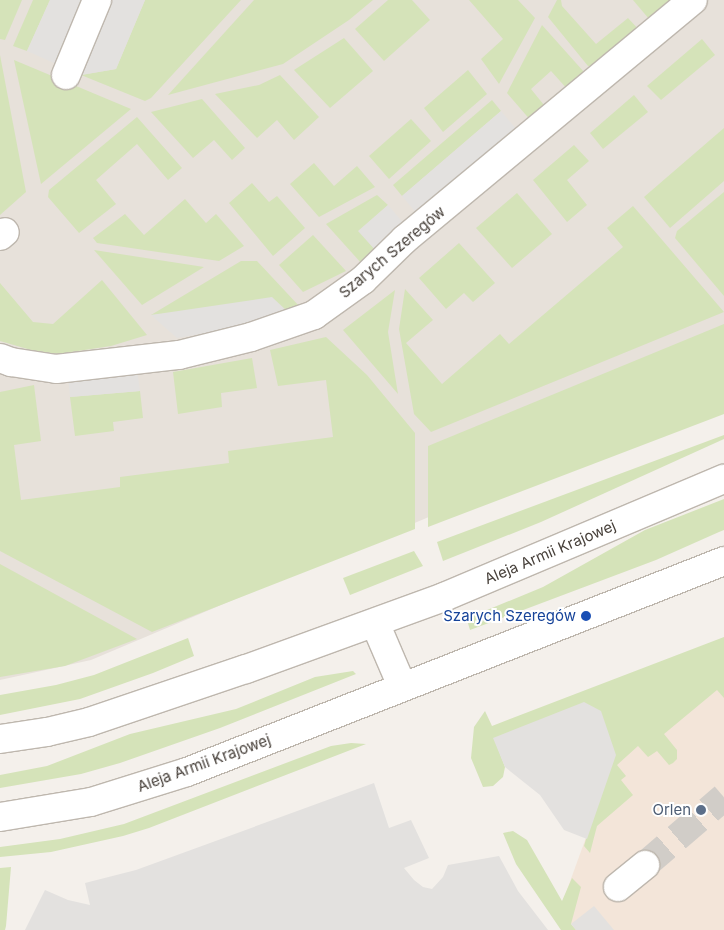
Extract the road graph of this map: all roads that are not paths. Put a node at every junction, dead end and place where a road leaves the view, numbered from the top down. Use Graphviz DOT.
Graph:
graph roads {
  1 [pos="97,0"];
  2 [pos="693,0"];
  3 [pos="66,74"];
  4 [pos="0,358"];
  5 [pos="724,479"];
  6 [pos="724,561"];
  7 [pos="376,622"];
  8 [pos="402,686"];
  9 [pos="0,739"];
  10 [pos="0,818"];
  11 [pos="645,865"];
  12 [pos="618,887"];
  1 -- 3 [label="street"];
  2 -- 4 [label="street, Szarych Szeregów"];
  5 -- 7 [label="street, Aleja Armii Krajowej"];
  6 -- 8 [label="street, Aleja Armii Krajowej"];
  7 -- 8 [label="street"];
  7 -- 9 [label="street, Aleja Armii Krajowej"];
  8 -- 10 [label="street, Aleja Armii Krajowej"];
  11 -- 12 [label="street"];
}
